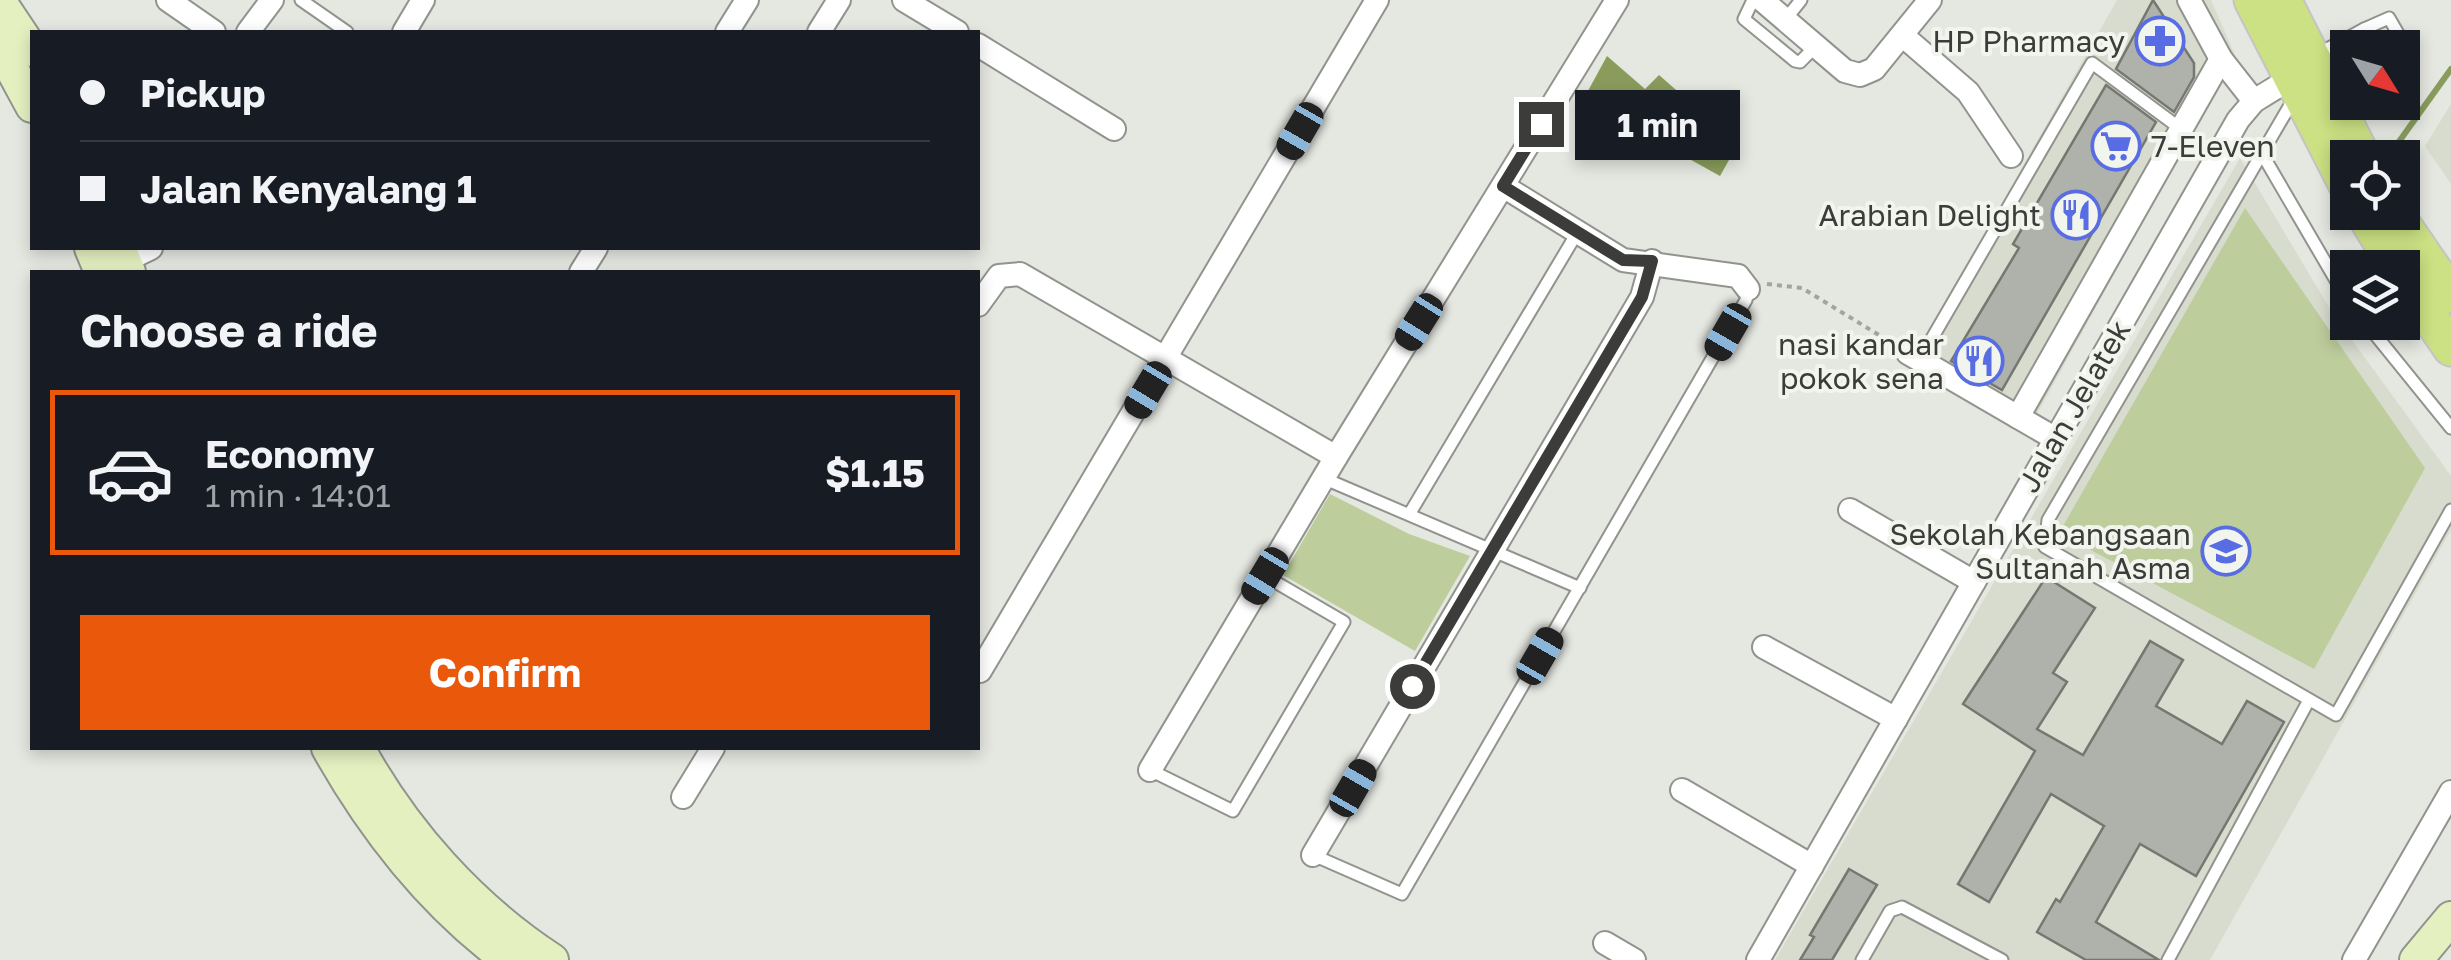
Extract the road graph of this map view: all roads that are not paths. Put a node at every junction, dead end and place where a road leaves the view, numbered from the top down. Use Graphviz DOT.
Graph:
graph roads {
  1 [pos="168,0"];
  2 [pos="272,0"];
  3 [pos="301,0"];
  4 [pos="423,0"];
  5 [pos="840,0"];
  6 [pos="904,0"];
  7 [pos="1377,0"];
  8 [pos="1617,0"];
  9 [pos="1753,0"];
  10 [pos="1762,0"];
  11 [pos="1801,0"];
  12 [pos="1930,0"];
  13 [pos="2189,0"];
  14 [pos="2252,0"];
  15 [pos="2284,0"];
  16 [pos="0,2"];
  17 [pos="757,4"];
  18 [pos="1785,20"];
  19 [pos="2364,28"];
  20 [pos="211,30"];
  21 [pos="250,30"];
  22 [pos="344,30"];
  23 [pos="405,30"];
  24 [pos="729,30"];
  25 [pos="821,30"];
  26 [pos="954,30"];
  27 [pos="2397,30"];
  28 [pos="1902,35"];
  29 [pos="980,46"];
  30 [pos="0,47"];
  31 [pos="30,47"];
  32 [pos="1815,47"];
  33 [pos="2221,59"];
  34 [pos="2300,76"];
  35 [pos="2254,100"];
  36 [pos="30,102"];
  37 [pos="1114,129"];
  38 [pos="2181,129"];
  39 [pos="2349,140"];
  40 [pos="2330,145"];
  41 [pos="2261,152"];
  42 [pos="2012,156"];
  43 [pos="1503,186"];
  44 [pos="2407,230"];
  45 [pos="1577,234"];
  46 [pos="95,250"];
  47 [pos="1652,261"];
  48 [pos="121,262"];
  49 [pos="2330,270"];
  50 [pos="1748,289"];
  51 [pos="2450,291"];
  52 [pos="980,302"];
  53 [pos="2420,302"];
  54 [pos="2380,340"];
  55 [pos="2451,348"];
  56 [pos="1914,356"];
  57 [pos="1166,361"];
  58 [pos="2018,417"];
  59 [pos="2451,428"];
  60 [pos="2056,438"];
  61 [pos="1336,457"];
  62 [pos="1320,484"];
  63 [pos="1850,510"];
  64 [pos="2451,510"];
  65 [pos="1410,513"];
  66 [pos="1492,551"];
  67 [pos="1265,576"];
  68 [pos="1974,582"];
  69 [pos="1580,588"];
  70 [pos="1764,647"];
  71 [pos="980,671"];
  72 [pos="2309,700"];
  73 [pos="1896,719"];
  74 [pos="329,750"];
  75 [pos="359,750"];
  76 [pos="712,750"];
  77 [pos="1150,770"];
  78 [pos="1682,790"];
  79 [pos="2451,792"];
  80 [pos="683,797"];
  81 [pos="2442,830"];
  82 [pos="1313,855"];
  83 [pos="1812,866"];
  84 [pos="2451,918"];
  85 [pos="1605,943"];
  86 [pos="508,960"];
  87 [pos="552,960"];
  88 [pos="1634,960"];
  89 [pos="1758,960"];
  90 [pos="1862,960"];
  91 [pos="2002,960"];
  92 [pos="2168,960"];
  93 [pos="2354,960"];
  94 [pos="2416,960"];
  1 -- 20 [label="street"];
  2 -- 21 [label="street"];
  3 -- 22 [label="lane"];
  4 -- 23 [label="street"];
  5 -- 25 [label="street"];
  6 -- 26 [label="street"];
  7 -- 57 [label="street"];
  8 -- 43 [label="street"];
  9 -- 32 [label="lane"];
  10 -- 18 [label="street"];
  11 -- 18 [label="lane"];
  12 -- 28 [label="street"];
  13 -- 33 [label="street"];
  14 -- 34 [label="main road"];
  15 -- 34 [label="main road"];
  16 -- 31 [label="main road"];
  17 -- 24 [label="street"];
  18 -- 32 [label="street"];
  19 -- 27 [label="lane"];
  19 -- 34 [label="lane"];
  28 -- 32 [label="street"];
  28 -- 42 [label="street"];
  29 -- 37 [label="street"];
  30 -- 36 [label="main road"];
  33 -- 35 [label="street"];
  33 -- 38 [label="street"];
  34 -- 35 [label="street, Jalan Jelatek"];
  34 -- 39 [label="main road"];
  34 -- 40 [label="main road"];
  34 -- 41 [label="lane"];
  35 -- 60 [label="street, Jalan Jelatek"];
  38 -- 56 [label="lane"];
  38 -- 58 [label="street"];
  41 -- 49 [label="lane"];
  41 -- 72 [label="lane"];
  43 -- 45 [label="street"];
  43 -- 61 [label="street"];
  44 -- 51 [label="main road"];
  45 -- 47 [label="street"];
  45 -- 65 [label="lane"];
  46 -- 48 [label="main road"];
  47 -- 50 [label="street"];
  47 -- 66 [label="street"];
  50 -- 69 [label="lane"];
  52 -- 57 [label="street"];
  53 -- 55 [label="main road"];
  54 -- 59 [label="lane"];
  56 -- 58 [label="street"];
  57 -- 61 [label="street"];
  57 -- 71 [label="street"];
  58 -- 60 [label="street"];
  60 -- 68 [label="street, Jalan Jelatek"];
  61 -- 62 [label="street"];
  62 -- 65 [label="lane"];
  62 -- 67 [label="street"];
  63 -- 68 [label="street"];
  64 -- 72 [label="lane"];
  65 -- 66 [label="lane"];
  66 -- 69 [label="lane"];
  66 -- 82 [label="street"];
  67 -- 77 [label="street"];
  67 -- 77 [label="lane"];
  68 -- 73 [label="street, Jalan Jelatek"];
  69 -- 82 [label="lane"];
  70 -- 73 [label="street"];
  72 -- 92 [label="lane"];
  73 -- 83 [label="street, Jalan Jelatek"];
  74 -- 86 [label="main road"];
  75 -- 87 [label="main road"];
  76 -- 80 [label="street"];
  78 -- 83 [label="street"];
  79 -- 81 [label="street"];
  81 -- 93 [label="street"];
  83 -- 89 [label="street, Jalan Jelatek"];
  84 -- 94 [label="main road"];
  85 -- 88 [label="street"];
  90 -- 91 [label="lane"];
}
